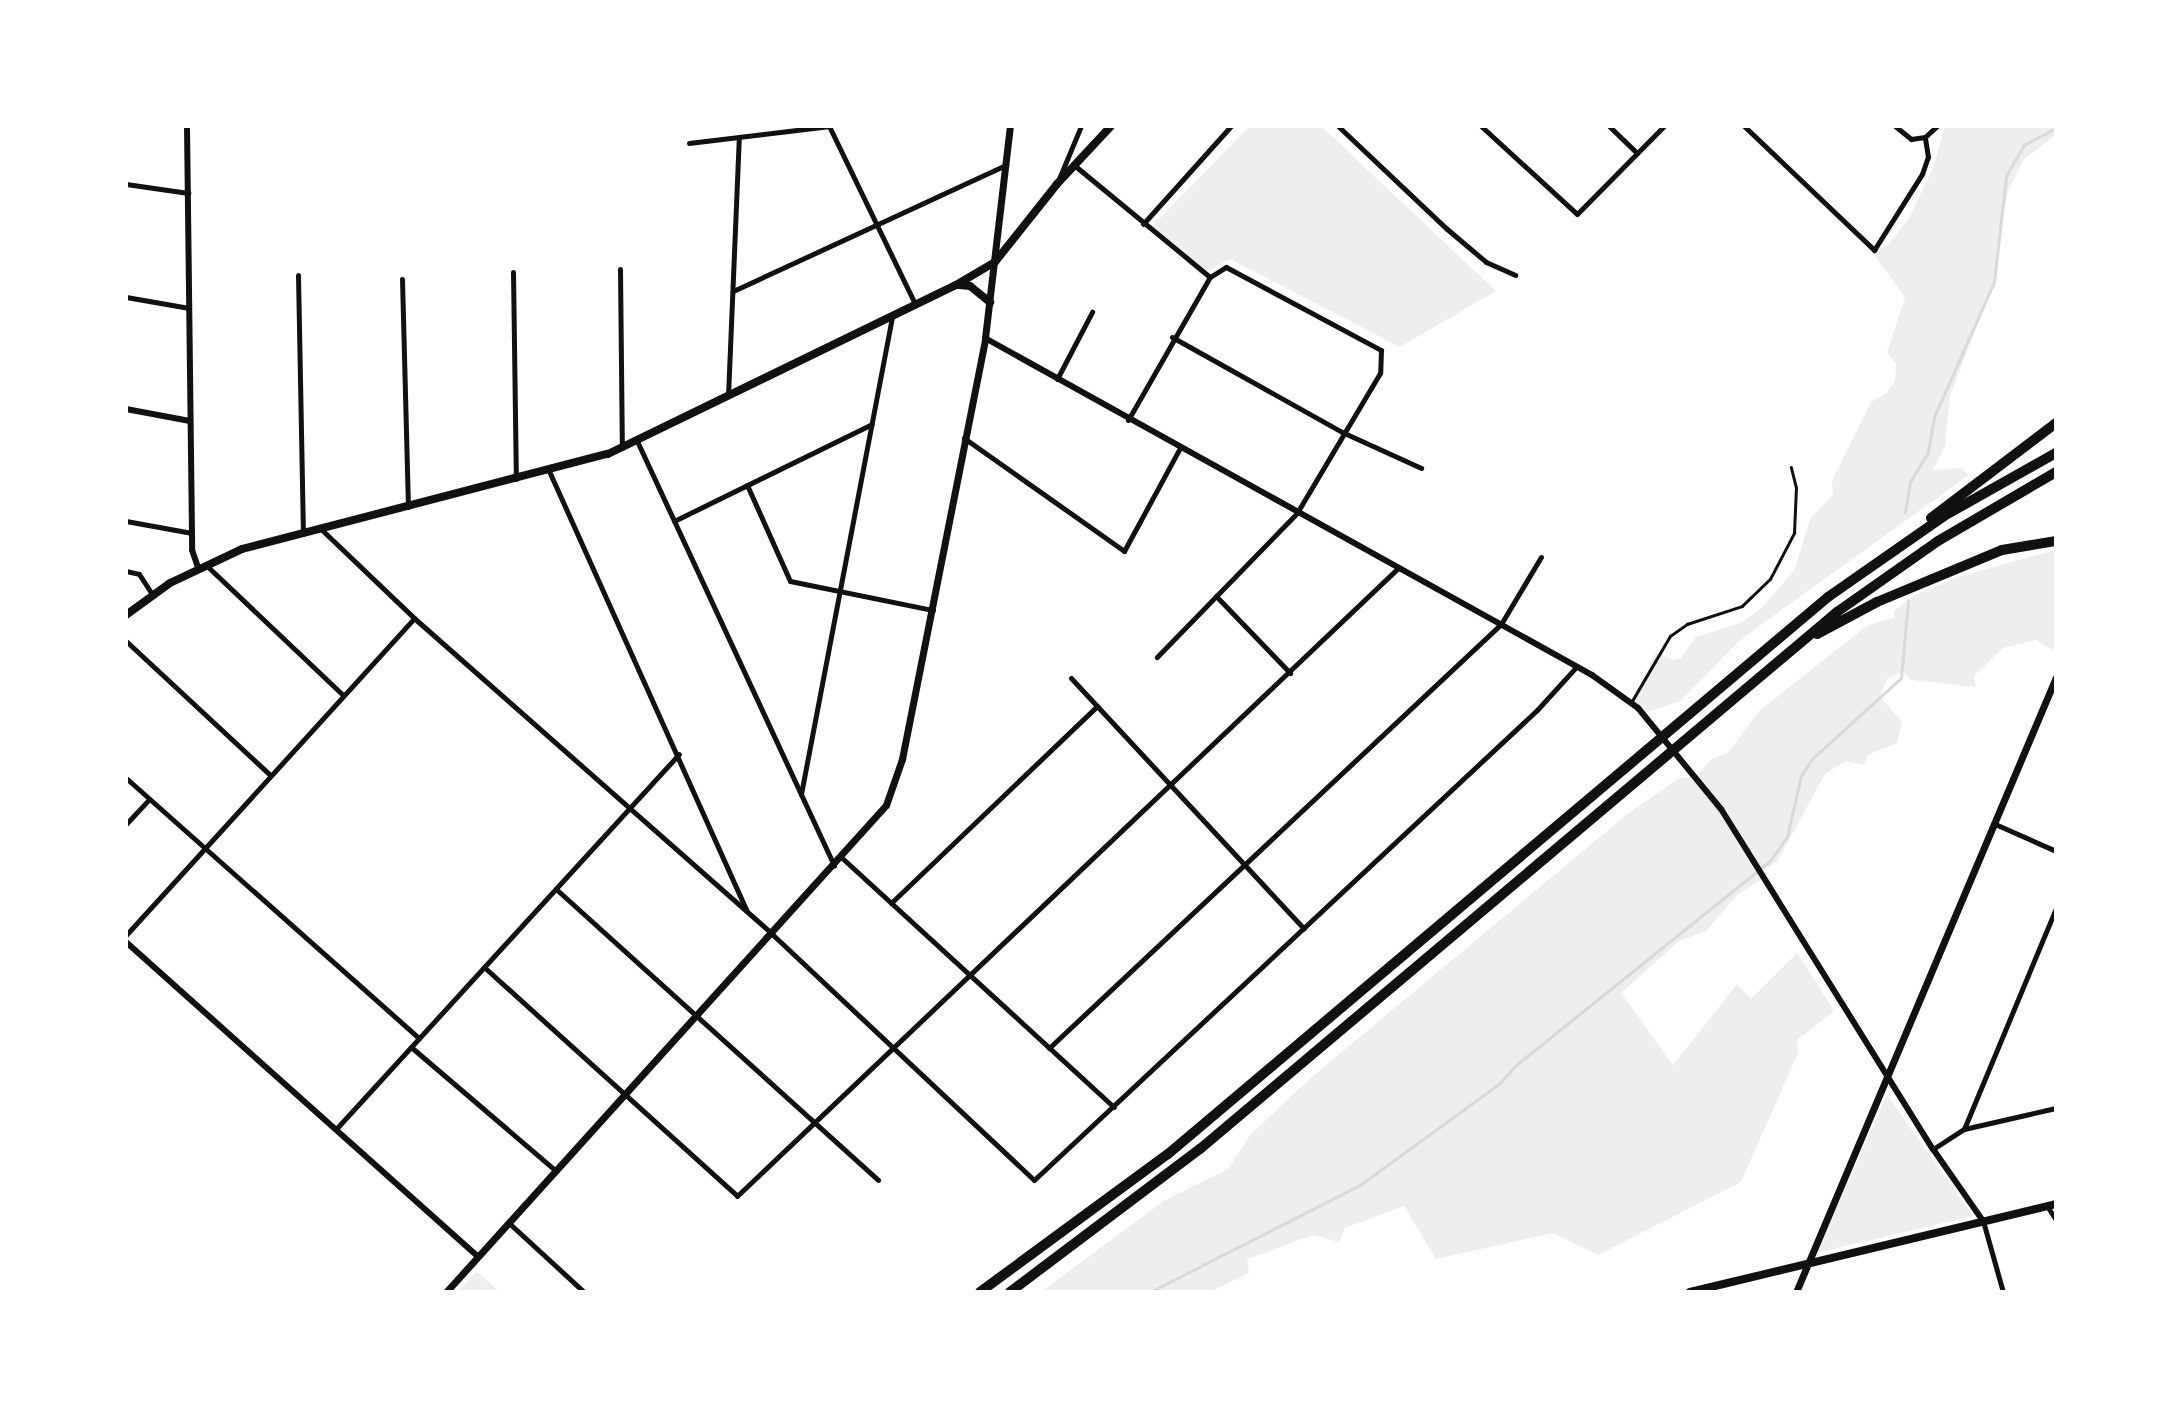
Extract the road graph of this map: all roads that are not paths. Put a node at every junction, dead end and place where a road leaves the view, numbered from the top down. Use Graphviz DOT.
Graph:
graph roads {
  1 [pos="187,126"];
  2 [pos="830,126"];
  3 [pos="1010,126"];
  4 [pos="1081,126"];
  5 [pos="1111,126"];
  6 [pos="1231,126"];
  7 [pos="1338,126"];
  8 [pos="1481,126"];
  9 [pos="1609,126"];
  10 [pos="1664,126"];
  11 [pos="1744,126"];
  12 [pos="1895,126"];
  13 [pos="1937,126"];
  14 [pos="808,127"];
  15 [pos="739,137"];
  16 [pos="1925,137"];
  17 [pos="689,142"];
  18 [pos="1637,153"];
  19 [pos="1006,165"];
  20 [pos="1074,165"];
  21 [pos="126,184"];
  22 [pos="1057,184"];
  23 [pos="188,192"];
  24 [pos="1143,224"];
  25 [pos="877,226"];
  26 [pos="995,262"];
  27 [pos="620,269"];
  28 [pos="513,272"];
  29 [pos="298,275"];
  30 [pos="1515,275"];
  31 [pos="1210,277"];
  32 [pos="402,279"];
  33 [pos="956,285"];
  34 [pos="733,291"];
  35 [pos="126,297"];
  36 [pos="990,302"];
  37 [pos="915,304"];
  38 [pos="189,308"];
  39 [pos="1092,312"];
  40 [pos="892,315"];
  41 [pos="1172,337"];
  42 [pos="985,338"];
  43 [pos="1057,379"];
  44 [pos="728,396"];
  45 [pos="126,410"];
  46 [pos="1128,420"];
  47 [pos="190,421"];
  48 [pos="2056,423"];
  49 [pos="872,424"];
  50 [pos="1342,432"];
  51 [pos="964,438"];
  52 [pos="637,441"];
  53 [pos="622,448"];
  54 [pos="1180,448"];
  55 [pos="2056,453"];
  56 [pos="1421,468"];
  57 [pos="1791,468"];
  58 [pos="549,471"];
  59 [pos="2056,472"];
  60 [pos="516,479"];
  61 [pos="747,485"];
  62 [pos="408,507"];
  63 [pos="1297,513"];
  64 [pos="126,521"];
  65 [pos="674,521"];
  66 [pos="321,529"];
  67 [pos="192,533"];
  68 [pos="303,534"];
  69 [pos="2056,541"];
  70 [pos="1541,556"];
  71 [pos="1885,556"];
  72 [pos="201,565"];
  73 [pos="1398,568"];
  74 [pos="126,571"];
  75 [pos="840,592"];
  76 [pos="152,594"];
  77 [pos="1216,596"];
  78 [pos="933,610"];
  79 [pos="126,615"];
  80 [pos="414,618"];
  81 [pos="1501,625"];
  82 [pos="126,641"];
  83 [pos="1792,649"];
  84 [pos="1157,657"];
  85 [pos="1577,666"];
  86 [pos="1290,673"];
  87 [pos="2056,677"];
  88 [pos="1071,678"];
  89 [pos="2054,686"];
  90 [pos="343,695"];
  91 [pos="1631,703"];
  92 [pos="1097,706"];
  93 [pos="679,754"];
  94 [pos="270,775"];
  95 [pos="126,778"];
  96 [pos="1167,785"];
  97 [pos="801,794"];
  98 [pos="149,799"];
  99 [pos="630,808"];
  100 [pos="126,824"];
  101 [pos="1995,824"];
  102 [pos="203,847"];
  103 [pos="2056,851"];
  104 [pos="841,857"];
  105 [pos="834,864"];
  106 [pos="1244,867"];
  107 [pos="556,889"];
  108 [pos="891,903"];
  109 [pos="2056,908"];
  110 [pos="748,914"];
  111 [pos="1304,929"];
  112 [pos="772,934"];
  113 [pos="126,935"];
  114 [pos="126,942"];
  115 [pos="484,967"];
  116 [pos="971,976"];
  117 [pos="699,1015"];
  118 [pos="419,1038"];
  119 [pos="411,1046"];
  120 [pos="891,1047"];
  121 [pos="1049,1048"];
  122 [pos="1889,1075"];
  123 [pos="626,1094"];
  124 [pos="1114,1107"];
  125 [pos="2056,1108"];
  126 [pos="815,1120"];
  127 [pos="336,1129"];
  128 [pos="1964,1129"];
  129 [pos="1933,1149"];
  130 [pos="556,1171"];
  131 [pos="878,1181"];
  132 [pos="2051,1205"];
  133 [pos="2056,1220"];
  134 [pos="1983,1221"];
  135 [pos="509,1223"];
  136 [pos="478,1257"];
  137 [pos="1809,1263"];
  138 [pos="446,1292"];
  139 [pos="584,1292"];
  140 [pos="980,1292"];
  141 [pos="1010,1292"];
  142 [pos="1690,1292"];
  143 [pos="1796,1292"];
  144 [pos="2003,1292"];
  1 -- 23 [label="street"];
  2 -- 14 [label="street"];
  2 -- 25 [label="street"];
  3 -- 19 [label="main road"];
  4 -- 22 [label="street"];
  5 -- 20 [label="main road"];
  6 -- 24 [label="street"];
  7 -- 30 [label="street"];
  8 -- 18 [label="street"];
  9 -- 18 [label="street"];
  10 -- 18 [label="street"];
  11 -- 16 [label="street"];
  12 -- 16 [label="street"];
  13 -- 16 [label="street"];
  14 -- 15 [label="street"];
  15 -- 17 [label="street"];
  15 -- 34 [label="street"];
  19 -- 25 [label="street"];
  19 -- 26 [label="main road"];
  20 -- 22 [label="main road"];
  20 -- 24 [label="street"];
  21 -- 23 [label="street"];
  22 -- 26 [label="main road"];
  23 -- 38 [label="street"];
  24 -- 31 [label="street"];
  25 -- 34 [label="street"];
  25 -- 37 [label="street"];
  26 -- 33 [label="main road"];
  26 -- 36 [label="main road"];
  27 -- 53 [label="street"];
  28 -- 60 [label="street"];
  29 -- 68 [label="street"];
  31 -- 41 [label="street"];
  31 -- 50 [label="street"];
  32 -- 62 [label="street"];
  33 -- 36 [label="main road"];
  33 -- 37 [label="main road"];
  34 -- 44 [label="street"];
  35 -- 38 [label="street"];
  36 -- 42 [label="main road"];
  37 -- 40 [label="main road"];
  38 -- 47 [label="street"];
  39 -- 43 [label="street"];
  40 -- 44 [label="main road"];
  40 -- 49 [label="street"];
  41 -- 46 [label="street"];
  41 -- 50 [label="street"];
  42 -- 43 [label="street"];
  42 -- 51 [label="main road"];
  43 -- 46 [label="street"];
  44 -- 52 [label="main road"];
  45 -- 47 [label="street"];
  46 -- 54 [label="street"];
  47 -- 67 [label="street"];
  48 -- 71 [label="highway"];
  49 -- 61 [label="street"];
  49 -- 75 [label="street"];
  50 -- 56 [label="street"];
  50 -- 63 [label="street"];
  51 -- 54 [label="street"];
  51 -- 78 [label="main road"];
  52 -- 53 [label="main road"];
  52 -- 65 [label="street"];
  53 -- 58 [label="main road"];
  54 -- 63 [label="street"];
  55 -- 71 [label="highway"];
  57 -- 91 [label="lane"];
  58 -- 60 [label="main road"];
  58 -- 93 [label="street"];
  59 -- 83 [label="highway"];
  60 -- 62 [label="main road"];
  61 -- 65 [label="street"];
  61 -- 75 [label="street"];
  62 -- 66 [label="main road"];
  63 -- 73 [label="street"];
  63 -- 77 [label="street"];
  64 -- 67 [label="street"];
  65 -- 97 [label="street"];
  66 -- 68 [label="main road"];
  66 -- 80 [label="street"];
  67 -- 72 [label="street"];
  68 -- 72 [label="main road"];
  69 -- 83 [label="highway"];
  70 -- 81 [label="street"];
  71 -- 140 [label="highway"];
  72 -- 76 [label="main road"];
  72 -- 90 [label="street"];
  73 -- 81 [label="street"];
  73 -- 86 [label="street"];
  74 -- 76 [label="street"];
  75 -- 78 [label="street"];
  75 -- 97 [label="street"];
  76 -- 79 [label="main road"];
  77 -- 84 [label="street"];
  77 -- 86 [label="street"];
  78 -- 104 [label="main road"];
  80 -- 90 [label="street"];
  80 -- 99 [label="street"];
  81 -- 85 [label="street"];
  81 -- 106 [label="street"];
  82 -- 94 [label="street"];
  83 -- 141 [label="highway"];
  85 -- 91 [label="street"];
  85 -- 111 [label="street"];
  86 -- 96 [label="street"];
  87 -- 89 [label="main road"];
  88 -- 92 [label="street"];
  89 -- 101 [label="main road"];
  90 -- 94 [label="street"];
  91 -- 122 [label="street"];
  92 -- 96 [label="street"];
  92 -- 108 [label="street"];
  93 -- 99 [label="street"];
  93 -- 110 [label="street"];
  94 -- 102 [label="street"];
  95 -- 98 [label="street"];
  96 -- 106 [label="street"];
  96 -- 116 [label="street"];
  97 -- 105 [label="street"];
  98 -- 100 [label="street"];
  98 -- 102 [label="street"];
  99 -- 107 [label="street"];
  99 -- 110 [label="street"];
  101 -- 103 [label="street"];
  101 -- 122 [label="main road"];
  102 -- 113 [label="street"];
  102 -- 118 [label="street"];
  104 -- 105 [label="main road"];
  104 -- 108 [label="street"];
  105 -- 112 [label="main road"];
  106 -- 111 [label="street"];
  106 -- 121 [label="street"];
  107 -- 115 [label="street"];
  107 -- 117 [label="street"];
  108 -- 116 [label="street"];
  109 -- 128 [label="street"];
  110 -- 112 [label="street"];
  111 -- 124 [label="street"];
  112 -- 117 [label="main road"];
  112 -- 120 [label="street"];
  114 -- 127 [label="street"];
  115 -- 118 [label="street"];
  115 -- 123 [label="street"];
  116 -- 120 [label="street"];
  116 -- 121 [label="street"];
  117 -- 123 [label="main road"];
  117 -- 126 [label="street"];
  118 -- 119 [label="street"];
  119 -- 127 [label="street"];
  119 -- 130 [label="street"];
  120 -- 124 [label="street"];
  120 -- 126 [label="street"];
  121 -- 124 [label="street"];
  122 -- 129 [label="street"];
  122 -- 137 [label="main road"];
  123 -- 126 [label="street"];
  123 -- 130 [label="main road"];
  125 -- 128 [label="street"];
  126 -- 131 [label="street"];
  127 -- 136 [label="street"];
  128 -- 129 [label="street"];
  129 -- 134 [label="street"];
  130 -- 135 [label="main road"];
  132 -- 133 [label="street"];
  132 -- 134 [label="main road"];
  134 -- 137 [label="main road"];
  134 -- 144 [label="street"];
  135 -- 136 [label="main road"];
  135 -- 139 [label="street"];
  136 -- 138 [label="main road"];
  137 -- 142 [label="main road"];
  137 -- 143 [label="main road"];
}
